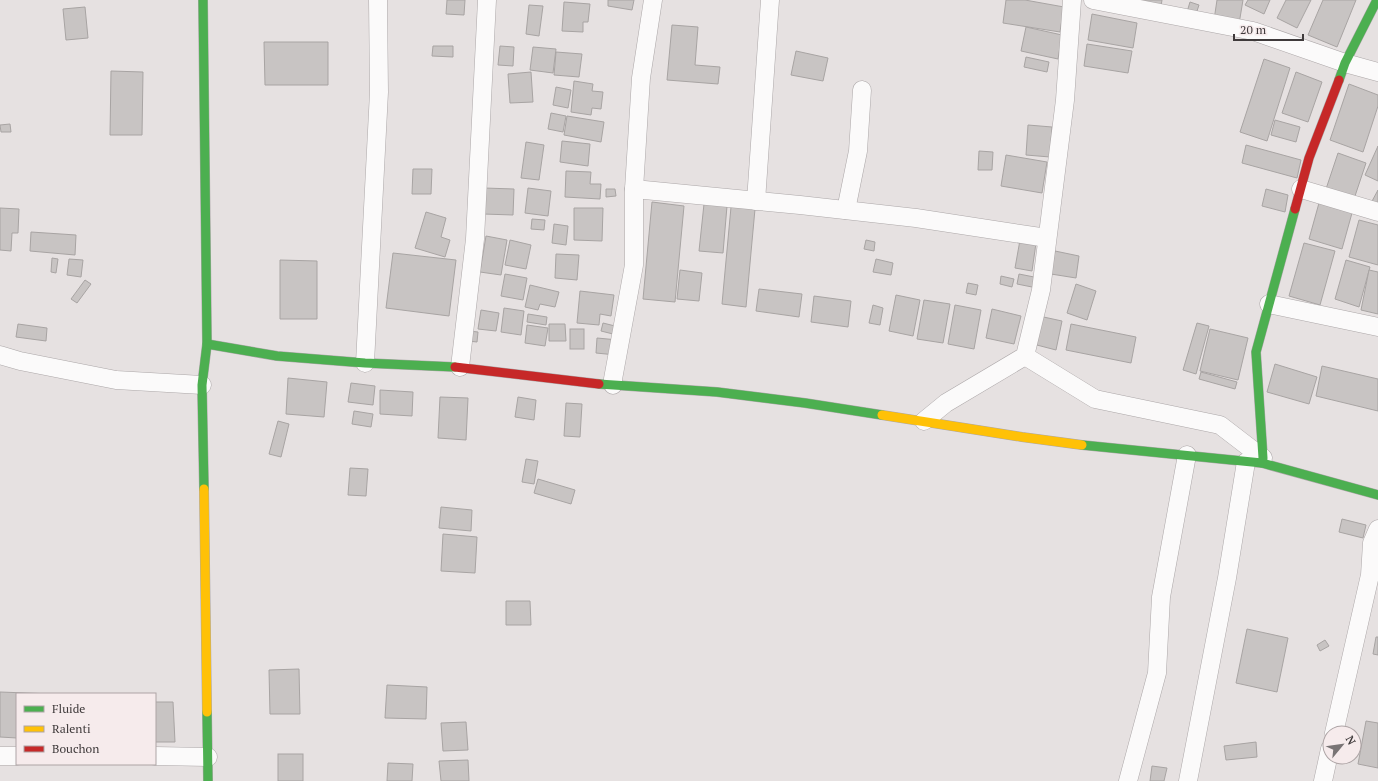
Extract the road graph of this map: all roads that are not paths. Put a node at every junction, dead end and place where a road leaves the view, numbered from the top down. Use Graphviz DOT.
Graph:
graph roads {
  1 [pos="203,0"];
  2 [pos="378,0"];
  3 [pos="487,0"];
  4 [pos="653,0"];
  5 [pos="770,0"];
  6 [pos="1072,0"];
  7 [pos="1093,0"];
  8 [pos="1377,0"];
  9 [pos="1345,63"];
  10 [pos="1378,72"];
  11 [pos="862,90"];
  12 [pos="1301,188"];
  13 [pos="634,189"];
  14 [pos="756,201"];
  15 [pos="846,210"];
  16 [pos="1378,212"];
  17 [pos="1047,238"];
  18 [pos="1269,304"];
  19 [pos="1378,326"];
  20 [pos="207,344"];
  21 [pos="0,355"];
  22 [pos="1025,356"];
  23 [pos="365,363"];
  24 [pos="460,367"];
  25 [pos="202,385"];
  26 [pos="613,385"];
  27 [pos="924,421"];
  28 [pos="1187,455"];
  29 [pos="1257,461"];
  30 [pos="1378,495"];
  31 [pos="1378,529"];
  32 [pos="1336,725"];
  33 [pos="0,756"];
  34 [pos="16,756"];
  35 [pos="156,756"];
  36 [pos="208,757"];
  37 [pos="1326,765"];
  38 [pos="208,781"];
  39 [pos="1128,781"];
  40 [pos="1188,781"];
  41 [pos="1323,781"];
  1 -- 20 [label="main road"];
  2 -- 23 [label="street"];
  3 -- 24 [label="street"];
  4 -- 13 [label="street"];
  5 -- 14 [label="street"];
  6 -- 17 [label="street"];
  7 -- 9 [label="street"];
  8 -- 9 [label="main road"];
  9 -- 10 [label="street"];
  9 -- 12 [label="main road"];
  11 -- 15 [label="street"];
  12 -- 16 [label="street"];
  12 -- 18 [label="main road"];
  13 -- 14 [label="street"];
  13 -- 26 [label="street"];
  14 -- 15 [label="street"];
  15 -- 17 [label="street"];
  17 -- 22 [label="street"];
  18 -- 19 [label="street"];
  18 -- 29 [label="main road"];
  20 -- 23 [label="main road"];
  20 -- 25 [label="main road"];
  21 -- 25 [label="street"];
  22 -- 27 [label="street"];
  22 -- 29 [label="street"];
  23 -- 24 [label="main road"];
  24 -- 26 [label="main road"];
  25 -- 36 [label="main road"];
  26 -- 27 [label="main road"];
  27 -- 28 [label="main road"];
  28 -- 29 [label="main road"];
  28 -- 39 [label="street"];
  29 -- 30 [label="main road"];
  29 -- 40 [label="street"];
  31 -- 32 [label="street"];
  33 -- 34 [label="street"];
  35 -- 36 [label="street"];
  36 -- 38 [label="main road"];
  37 -- 41 [label="street"];
}
